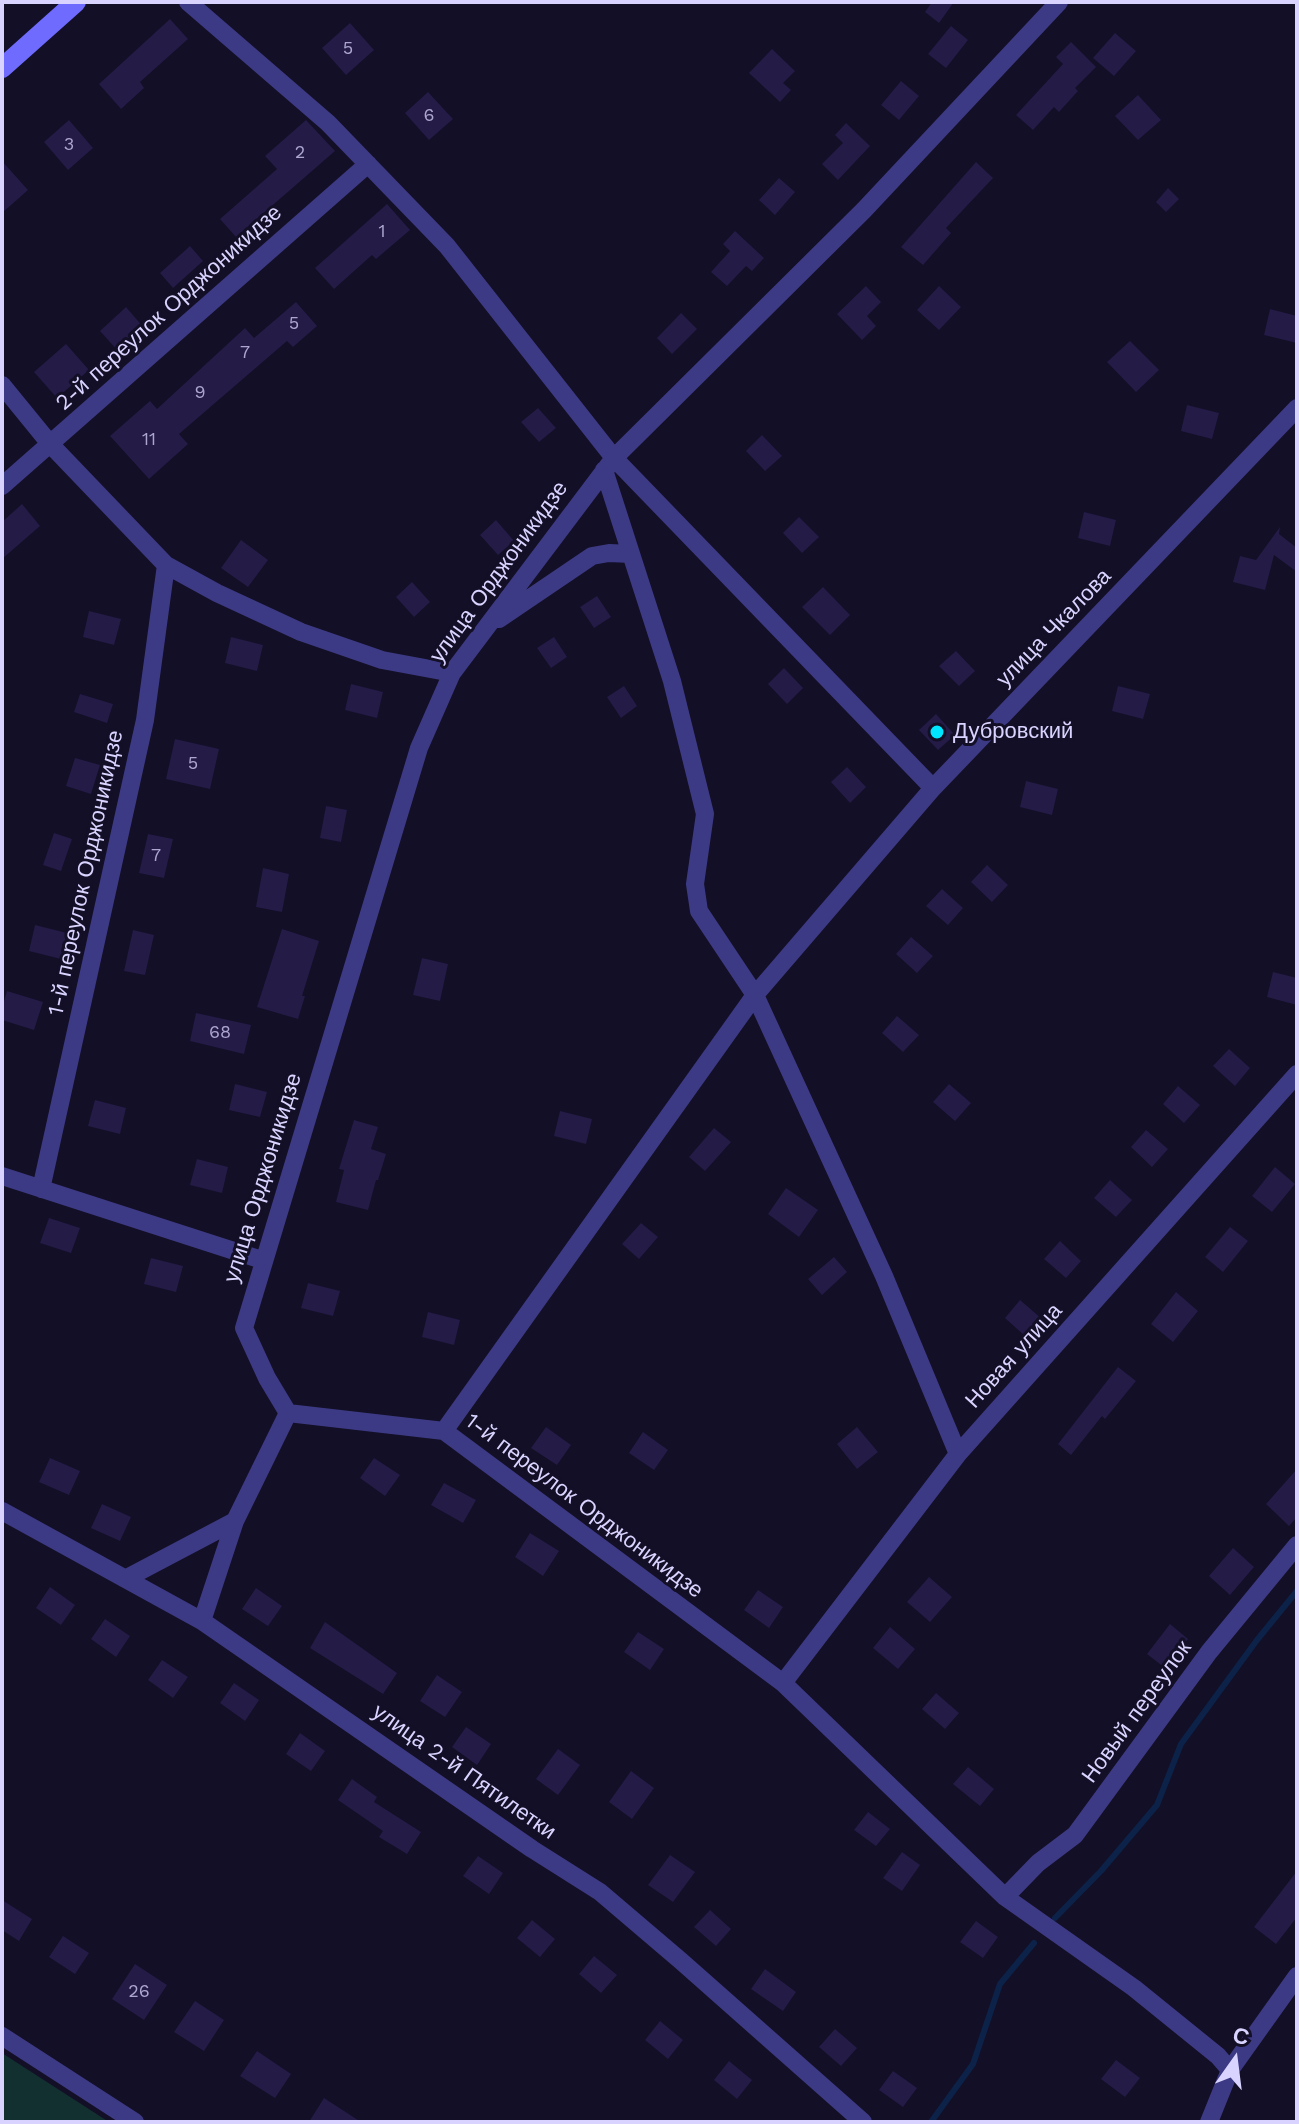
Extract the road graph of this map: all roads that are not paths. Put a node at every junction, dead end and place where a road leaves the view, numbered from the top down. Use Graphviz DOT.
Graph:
graph roads {
  1 [pos="76,2"];
  2 [pos="188,2"];
  3 [pos="1059,2"];
  4 [pos="2,68"];
  5 [pos="368,164"];
  6 [pos="2,385"];
  7 [pos="1297,408"];
  8 [pos="51,445"];
  9 [pos="609,464"];
  10 [pos="2,486"];
  11 [pos="631,554"];
  12 [pos="166,565"];
  13 [pos="487,627"];
  14 [pos="452,673"];
  15 [pos="933,788"];
  16 [pos="755,995"];
  17 [pos="1297,1074"];
  18 [pos="2,1176"];
  19 [pos="41,1189"];
  20 [pos="262,1260"];
  21 [pos="288,1413"];
  22 [pos="444,1431"];
  23 [pos="958,1454"];
  24 [pos="2,1511"];
  25 [pos="235,1521"];
  26 [pos="1297,1545"];
  27 [pos="125,1579"];
  28 [pos="202,1621"];
  29 [pos="783,1683"];
  30 [pos="1005,1897"];
  31 [pos="1297,1976"];
  32 [pos="2,2036"];
  33 [pos="1230,2070"];
  34 [pos="135,2122"];
  35 [pos="863,2122"];
  36 [pos="1209,2122"];
  1 -- 4 [label="street"];
  2 -- 5 [label="street"];
  3 -- 9 [label="street, улица Орджоникидзе"];
  5 -- 8 [label="street, 2-й переулок Орджоникидзе"];
  5 -- 9 [label="street"];
  6 -- 8 [label="street"];
  7 -- 15 [label="street, улица Чкалова"];
  8 -- 10 [label="street, 2-й переулок Орджоникидзе"];
  8 -- 12 [label="street"];
  9 -- 11 [label="street"];
  9 -- 13 [label="street, улица Орджоникидзе"];
  9 -- 15 [label="street"];
  11 -- 13 [label="street"];
  11 -- 16 [label="street"];
  12 -- 14 [label="street"];
  12 -- 19 [label="street, 1-й переулок Орджоникидзе"];
  13 -- 14 [label="street, улица Орджоникидзе"];
  14 -- 20 [label="street, улица Орджоникидзе"];
  15 -- 16 [label="street, улица Чкалова"];
  16 -- 22 [label="street, улица Чкалова"];
  16 -- 23 [label="street"];
  17 -- 23 [label="street, Новая улица"];
  18 -- 19 [label="street"];
  19 -- 20 [label="street"];
  20 -- 21 [label="street, улица Орджоникидзе"];
  21 -- 22 [label="street, 1-й переулок Орджоникидзе"];
  21 -- 25 [label="street"];
  22 -- 29 [label="street, 1-й переулок Орджоникидзе"];
  23 -- 29 [label="street, Новая улица"];
  24 -- 27 [label="street, улица 2-й Пятилетки"];
  25 -- 27 [label="street"];
  25 -- 28 [label="street"];
  26 -- 30 [label="street, Новый переулок"];
  27 -- 28 [label="street, улица 2-й Пятилетки"];
  28 -- 35 [label="street, улица 2-й Пятилетки"];
  29 -- 30 [label="street, 1-й переулок Орджоникидзе"];
  30 -- 33 [label="street, 1-й переулок Орджоникидзе"];
  31 -- 33 [label="street"];
  32 -- 34 [label="street"];
  33 -- 36 [label="street"];
}
